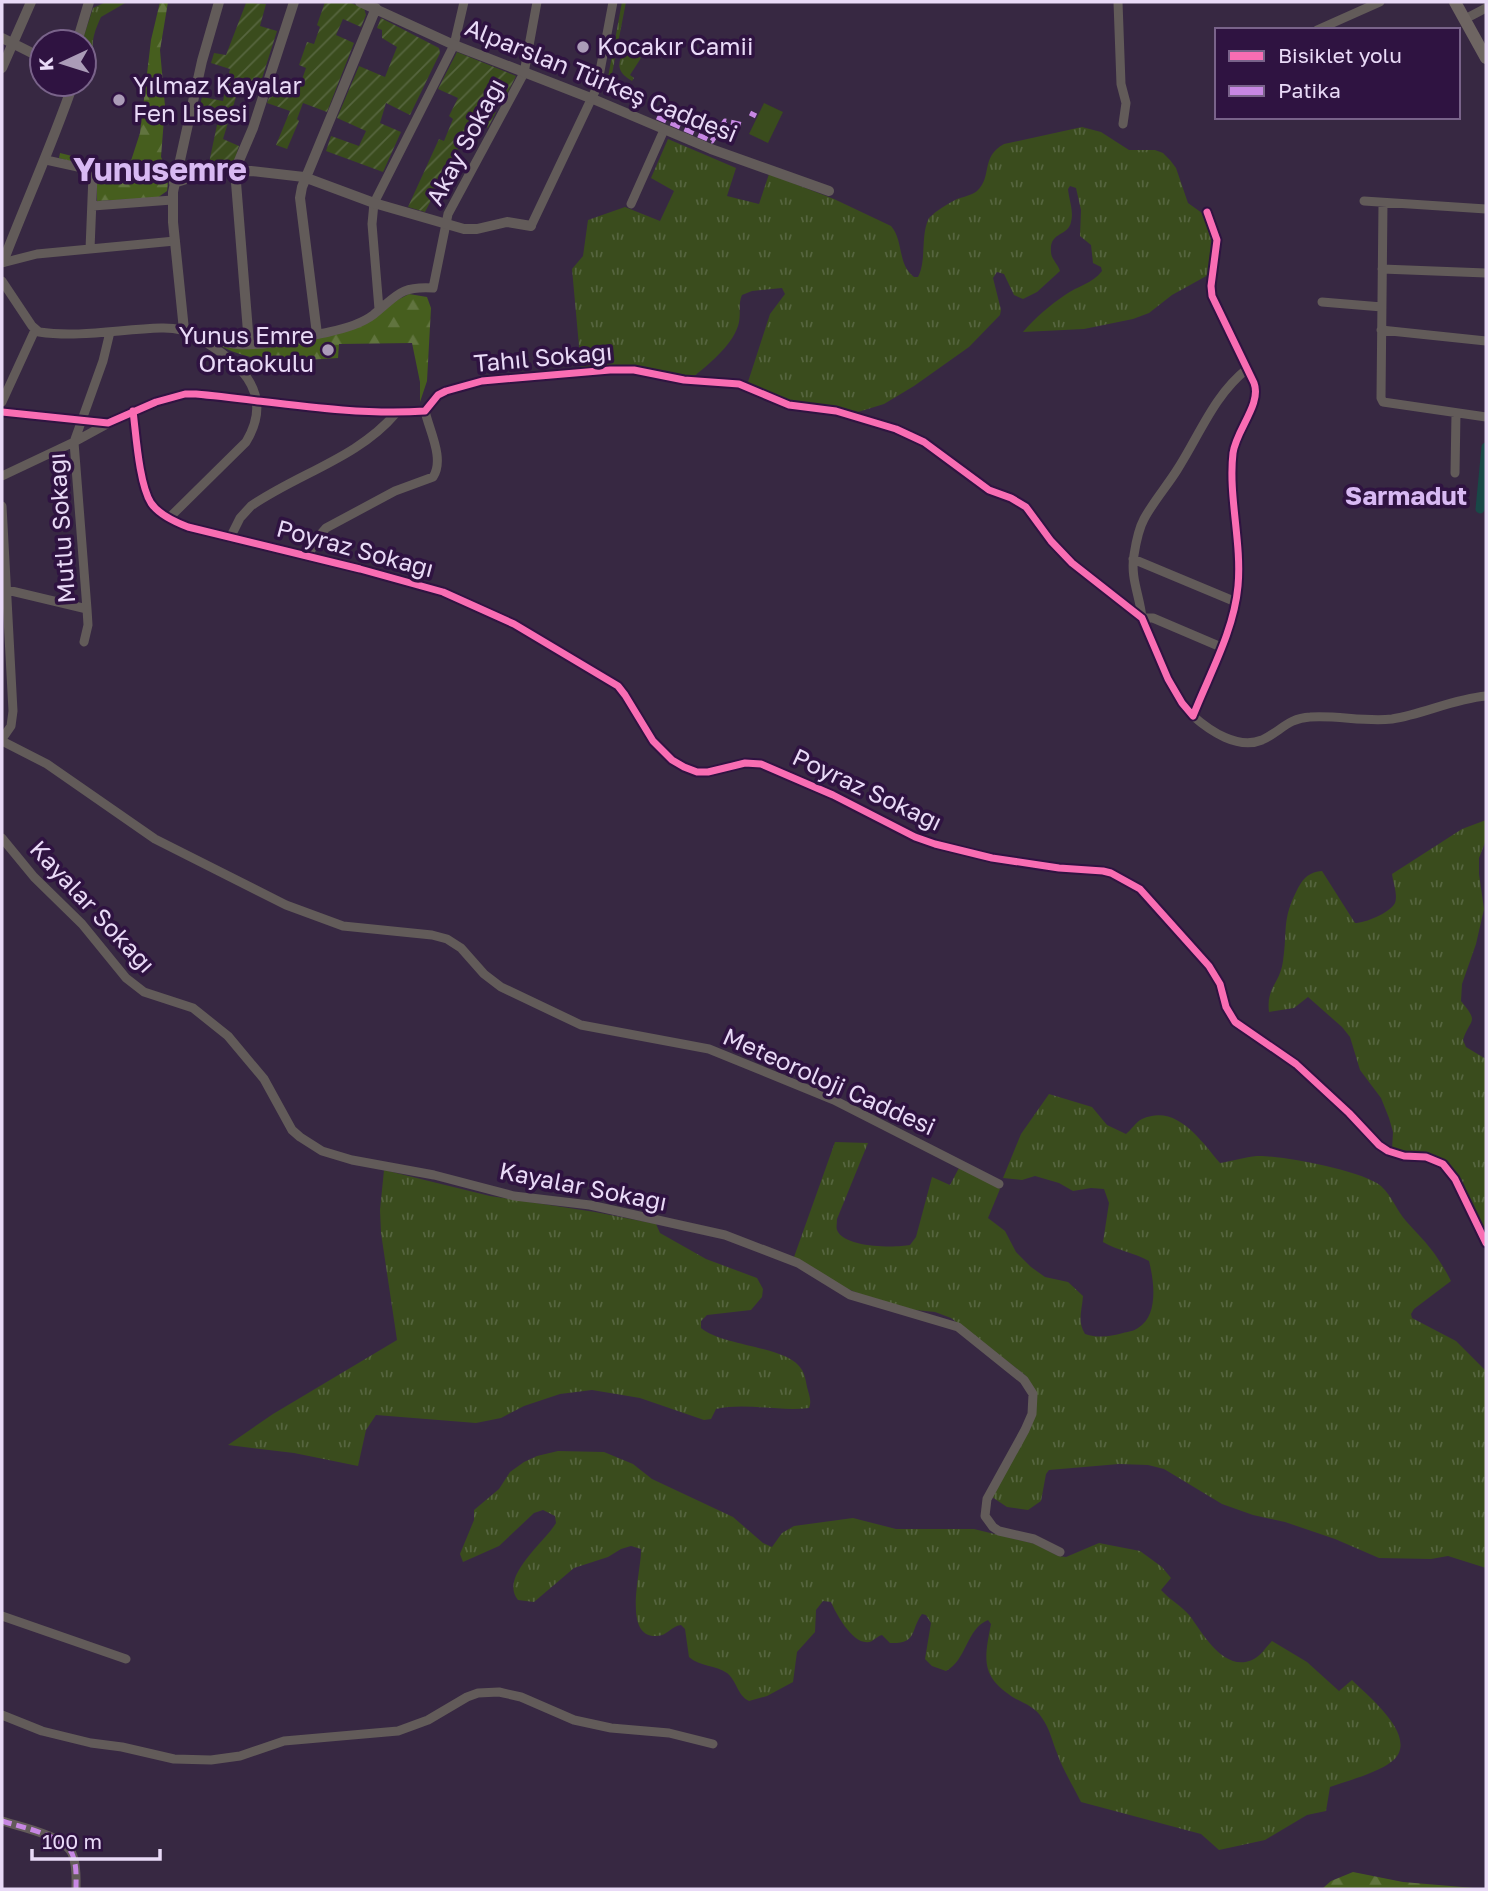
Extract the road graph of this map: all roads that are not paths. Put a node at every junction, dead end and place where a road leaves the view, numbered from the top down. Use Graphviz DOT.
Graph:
graph roads {
  1 [pos="31,2"];
  2 [pos="89,2"];
  3 [pos="219,2"];
  4 [pos="294,2"];
  5 [pos="360,2"];
  6 [pos="464,2"];
  7 [pos="537,2"];
  8 [pos="614,2"];
  9 [pos="1118,2"];
  10 [pos="1455,2"];
  11 [pos="1374,3"];
  12 [pos="376,8"];
  13 [pos="1486,8"];
  14 [pos="1465,19"];
  15 [pos="81,28"];
  16 [pos="1321,28"];
  17 [pos="2,38"];
  18 [pos="13,44"];
  19 [pos="454,45"];
  20 [pos="28,51"];
  21 [pos="1486,58"];
  22 [pos="2,68"];
  23 [pos="524,72"];
  24 [pos="68,98"];
  25 [pos="593,99"];
  26 [pos="1123,124"];
  27 [pos="664,130"];
  28 [pos="46,160"];
  29 [pos="179,165"];
  30 [pos="234,170"];
  31 [pos="209,172"];
  32 [pos="304,177"];
  33 [pos="174,183"];
  34 [pos="829,191"];
  35 [pos="172,200"];
  36 [pos="1364,201"];
  37 [pos="374,203"];
  38 [pos="1383,203"];
  39 [pos="631,204"];
  40 [pos="93,206"];
  41 [pos="1486,209"];
  42 [pos="1207,212"];
  43 [pos="445,224"];
  44 [pos="531,226"];
  45 [pos="175,241"];
  46 [pos="90,249"];
  47 [pos="3,263"];
  48 [pos="1382,269"];
  49 [pos="1486,273"];
  50 [pos="2,281"];
  51 [pos="1322,302"];
  52 [pos="1382,307"];
  53 [pos="379,309"];
  54 [pos="36,330"];
  55 [pos="184,330"];
  56 [pos="1381,330"];
  57 [pos="110,332"];
  58 [pos="317,334"];
  59 [pos="1486,341"];
  60 [pos="249,344"];
  61 [pos="1247,369"];
  62 [pos="256,399"];
  63 [pos="2,402"];
  64 [pos="133,411"];
  65 [pos="425,411"];
  66 [pos="2,412"];
  67 [pos="1457,412"];
  68 [pos="396,413"];
  69 [pos="1486,417"];
  70 [pos="81,421"];
  71 [pos="108,423"];
  72 [pos="74,442"];
  73 [pos="1455,473"];
  74 [pos="2,476"];
  75 [pos="2,506"];
  76 [pos="169,518"];
  77 [pos="230,537"];
  78 [pos="309,556"];
  79 [pos="1133,559"];
  80 [pos="4,589"];
  81 [pos="1236,602"];
  82 [pos="87,609"];
  83 [pos="1142,618"];
  84 [pos="84,642"];
  85 [pos="1221,646"];
  86 [pos="1486,695"];
  87 [pos="1193,716"];
  88 [pos="2,740"];
  89 [pos="2,838"];
  90 [pos="999,1184"];
  91 [pos="1486,1243"];
  92 [pos="1060,1552"];
  93 [pos="2,1616"];
  94 [pos="126,1659"];
  95 [pos="2,1715"];
  96 [pos="713,1744"];
  97 [pos="2,1821"];
  98 [pos="76,1889"];
  1 -- 18 [label="street"];
  2 -- 15 [label="street"];
  3 -- 29 [label="street"];
  4 -- 30 [label="street"];
  5 -- 12 [label="street, Alparslan Türkeş Caddesi"];
  6 -- 19 [label="street"];
  7 -- 23 [label="street, Akay Sokağı"];
  8 -- 25 [label="street"];
  9 -- 26 [label="street"];
  10 -- 14 [label="main road"];
  11 -- 16 [label="street"];
  12 -- 19 [label="street, Alparslan Türkeş Caddesi"];
  12 -- 32 [label="street"];
  13 -- 14 [label="street"];
  14 -- 21 [label="main road"];
  17 -- 18 [label="street"];
  18 -- 20 [label="street"];
  18 -- 22 [label="street"];
  19 -- 23 [label="street, Alparslan Türkeş Caddesi"];
  19 -- 37 [label="street"];
  23 -- 25 [label="street, Alparslan Türkeş Caddesi"];
  23 -- 43 [label="street, Akay Sokağı"];
  24 -- 28 [label="street"];
  25 -- 27 [label="street, Alparslan Türkeş Caddesi"];
  25 -- 44 [label="street"];
  27 -- 34 [label="street, Alparslan Türkeş Caddesi"];
  27 -- 39 [label="street"];
  28 -- 40 [label="street"];
  28 -- 47 [label="street"];
  29 -- 31 [label="street"];
  29 -- 33 [label="street"];
  30 -- 31 [label="street"];
  30 -- 32 [label="street"];
  30 -- 60 [label="street"];
  31 -- 33 [label="street"];
  32 -- 37 [label="street"];
  32 -- 58 [label="street"];
  33 -- 35 [label="street"];
  35 -- 40 [label="street"];
  35 -- 45 [label="street"];
  36 -- 38 [label="street"];
  37 -- 43 [label="street"];
  37 -- 53 [label="street"];
  38 -- 41 [label="street"];
  38 -- 48 [label="street"];
  40 -- 46 [label="street"];
  42 -- 61 [label="street"];
  43 -- 44 [label="street"];
  43 -- 53 [label="street, Akay Sokağı"];
  45 -- 46 [label="street"];
  45 -- 55 [label="street"];
  46 -- 47 [label="street"];
  48 -- 49 [label="street"];
  48 -- 52 [label="street"];
  50 -- 54 [label="street"];
  51 -- 52 [label="street"];
  52 -- 56 [label="street"];
  53 -- 58 [label="street, Akay Sokağı"];
  54 -- 57 [label="street"];
  54 -- 63 [label="street"];
  55 -- 57 [label="street"];
  55 -- 60 [label="street, Akay Sokağı"];
  55 -- 62 [label="street"];
  56 -- 59 [label="street"];
  56 -- 67 [label="street"];
  57 -- 70 [label="street, Mutlu Sokağı"];
  58 -- 60 [label="street, Akay Sokağı"];
  61 -- 79 [label="street"];
  61 -- 81 [label="street"];
  62 -- 64 [label="street"];
  62 -- 68 [label="street"];
  62 -- 76 [label="street"];
  64 -- 71 [label="street"];
  64 -- 76 [label="street, Poyraz Sokağı"];
  65 -- 68 [label="street"];
  65 -- 78 [label="street"];
  65 -- 83 [label="street, Tahıl Sokağı"];
  66 -- 70 [label="street"];
  67 -- 69 [label="street"];
  67 -- 73 [label="street"];
  68 -- 77 [label="street"];
  70 -- 71 [label="street"];
  70 -- 72 [label="street, Mutlu Sokağı"];
  71 -- 72 [label="street"];
  72 -- 74 [label="street"];
  72 -- 82 [label="street, Mutlu Sokağı"];
  75 -- 80 [label="street"];
  76 -- 77 [label="street, Poyraz Sokağı"];
  77 -- 78 [label="street, Poyraz Sokağı"];
  78 -- 91 [label="street, Poyraz Sokağı"];
  79 -- 81 [label="street"];
  79 -- 83 [label="street"];
  80 -- 82 [label="street"];
  80 -- 88 [label="street"];
  81 -- 85 [label="street"];
  82 -- 84 [label="street, Mutlu Sokağı"];
  83 -- 85 [label="street"];
  83 -- 87 [label="street, Tahıl Sokağı"];
  85 -- 87 [label="street"];
  86 -- 87 [label="street"];
  88 -- 90 [label="street, Meteoroloji Caddesi"];
  89 -- 92 [label="street, Kayalar Sokağı"];
  93 -- 94 [label="street"];
  95 -- 96 [label="street"];
  97 -- 98 [label="street"];
}
